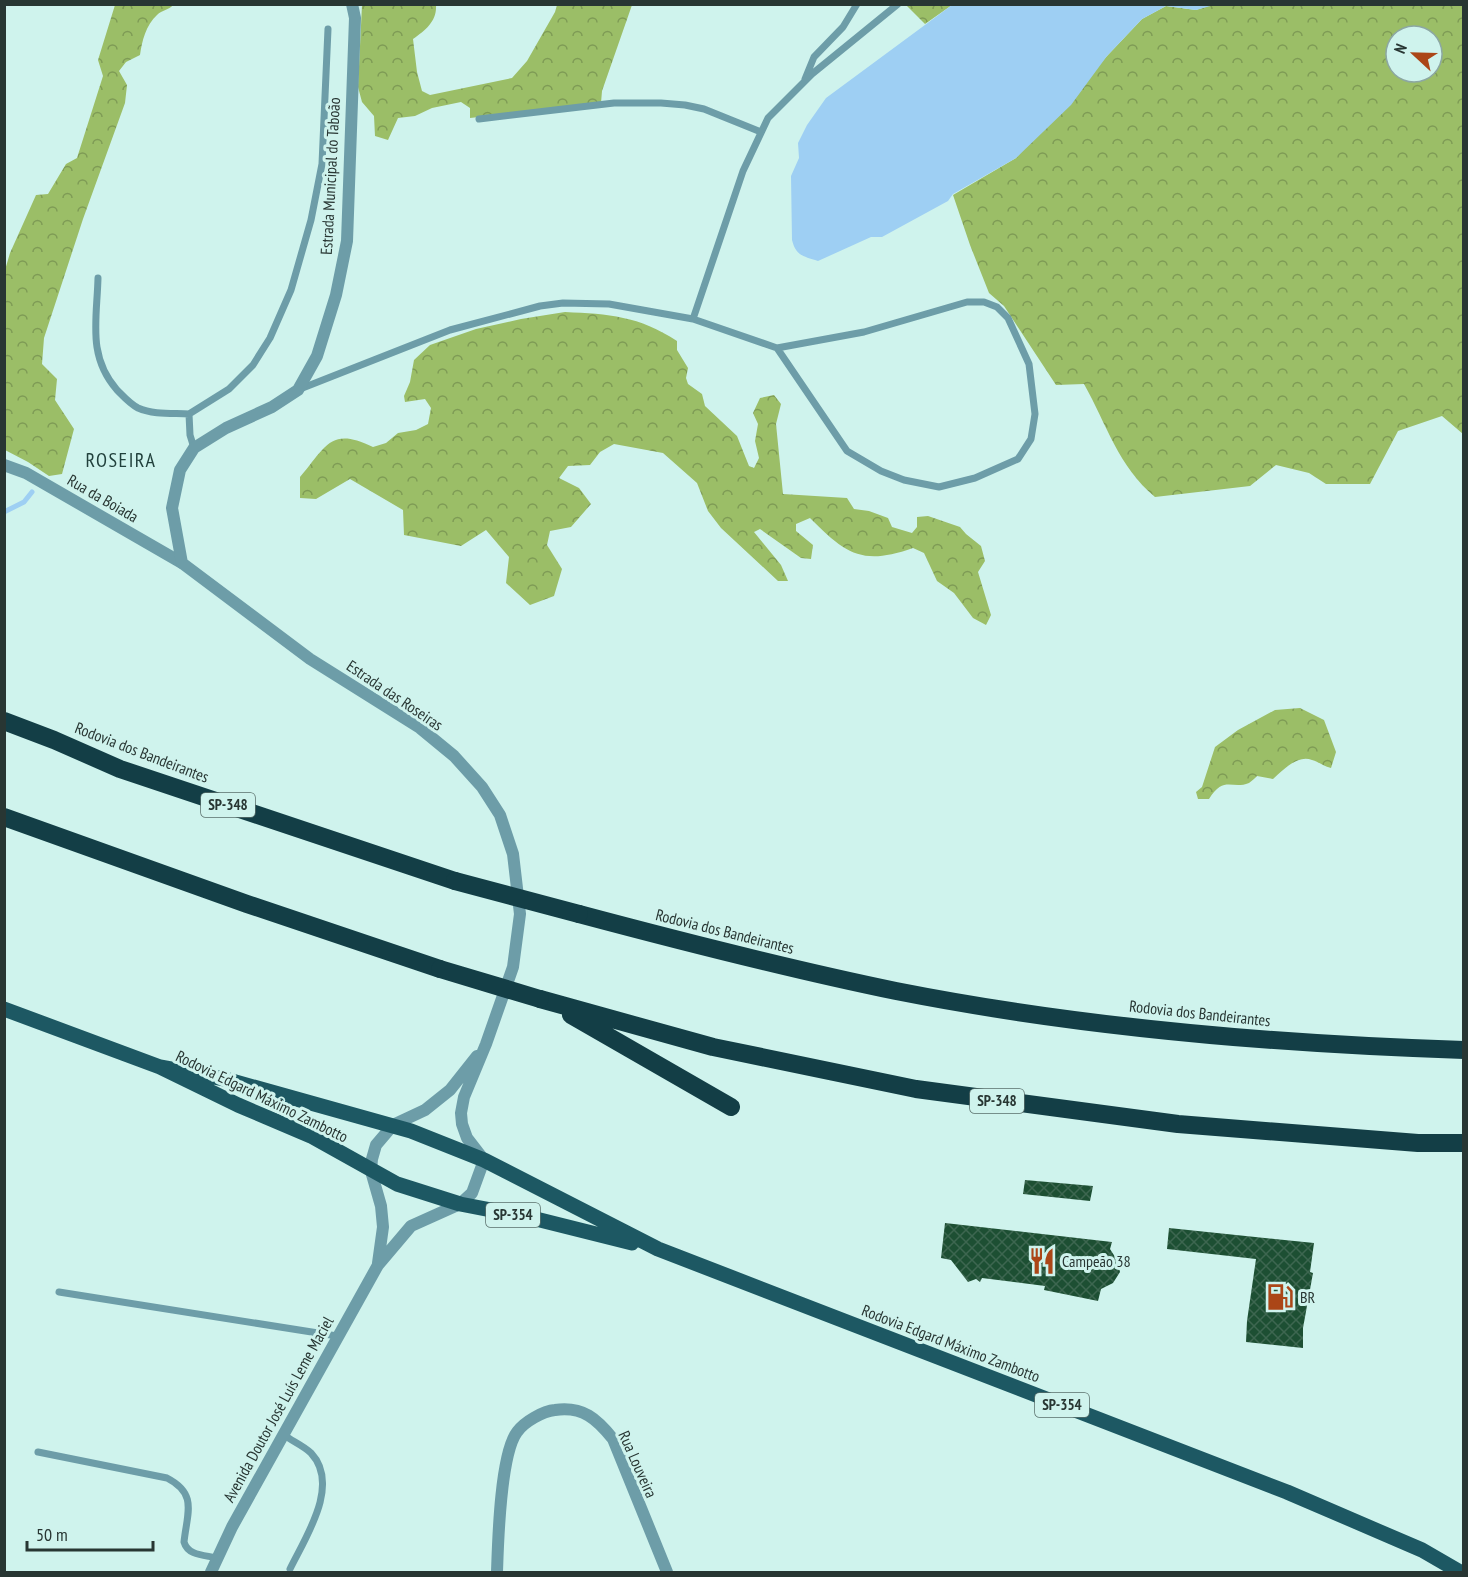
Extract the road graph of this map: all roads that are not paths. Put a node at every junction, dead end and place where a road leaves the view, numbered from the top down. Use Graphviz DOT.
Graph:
graph roads {
  1 [pos="352,4"];
  2 [pos="857,4"];
  3 [pos="898,4"];
  4 [pos="327,29"];
  5 [pos="805,82"];
  6 [pos="479,119"];
  7 [pos="761,132"];
  8 [pos="98,278"];
  9 [pos="693,319"];
  10 [pos="777,348"];
  11 [pos="298,390"];
  12 [pos="189,414"];
  13 [pos="194,448"];
  14 [pos="4,465"];
  15 [pos="182,563"];
  16 [pos="4,721"];
  17 [pos="4,817"];
  18 [pos="544,1001"];
  19 [pos="4,1009"];
  20 [pos="486,1044"];
  21 [pos="1464,1050"];
  22 [pos="160,1067"];
  23 [pos="731,1107"];
  24 [pos="393,1125"];
  25 [pos="1464,1143"];
  26 [pos="484,1160"];
  27 [pos="371,1171"];
  28 [pos="459,1204"];
  29 [pos="658,1249"];
  30 [pos="378,1265"];
  31 [pos="59,1292"];
  32 [pos="337,1336"];
  33 [pos="284,1435"];
  34 [pos="38,1452"];
  35 [pos="217,1558"];
  36 [pos="290,1569"];
  37 [pos="211,1572"];
  38 [pos="497,1572"];
  39 [pos="667,1572"];
  40 [pos="1460,1572"];
  1 -- 11 [label="street, Estrada Municipal do Taboão"];
  2 -- 5 [label="lane"];
  3 -- 5 [label="lane"];
  4 -- 12 [label="lane"];
  5 -- 7 [label="lane"];
  6 -- 7 [label="lane"];
  7 -- 9 [label="lane"];
  8 -- 12 [label="lane"];
  9 -- 10 [label="lane"];
  9 -- 11 [label="lane"];
  10 -- 10 [label="lane"];
  11 -- 13 [label="street, Estrada Municipal do Taboão"];
  12 -- 13 [label="lane"];
  13 -- 15 [label="street, Estrada Municipal do Taboão"];
  14 -- 15 [label="street, Rua da Boiada"];
  15 -- 20 [label="street, Estrada das Roseiras"];
  16 -- 21 [label="highway, Rodovia dos Bandeirantes / SP-348, bridge"];
  17 -- 18 [label="highway, SP-348, bridge"];
  18 -- 23 [label="highway"];
  18 -- 25 [label="highway, SP-348"];
  19 -- 22 [label="main road, Rodovia Edgard Máximo Zambotto / SP-354"];
  20 -- 24 [label="street, Estrada das Roseiras"];
  20 -- 26 [label="street, Estrada das Roseiras"];
  22 -- 24 [label="main road, Rodovia Edgard Máximo Zambotto / SP-354"];
  22 -- 27 [label="main road, Rodovia Edgard Máximo Zambotto / SP-354"];
  24 -- 26 [label="main road, Rodovia Edgard Máximo Zambotto / SP-354"];
  24 -- 27 [label="street"];
  26 -- 28 [label="street"];
  26 -- 29 [label="main road, Rodovia Edgard Máximo Zambotto / SP-354"];
  27 -- 28 [label="main road, Rodovia Edgard Máximo Zambotto / SP-354"];
  27 -- 30 [label="street, Avenida Doutor José Luís Leme Maciel"];
  28 -- 29 [label="main road, Rodovia Edgard Máximo Zambotto / SP-354"];
  28 -- 30 [label="street, Avenida Doutor José Luís Leme Maciel"];
  29 -- 40 [label="main road, Rodovia Edgard Máximo Zambotto / SP-354"];
  30 -- 32 [label="street, Avenida Doutor José Luís Leme Maciel"];
  31 -- 32 [label="lane"];
  32 -- 33 [label="street, Avenida Doutor José Luís Leme Maciel"];
  33 -- 35 [label="street, Avenida Doutor José Luís Leme Maciel"];
  33 -- 36 [label="lane"];
  34 -- 35 [label="lane"];
  35 -- 37 [label="street, Avenida Doutor José Luís Leme Maciel"];
  38 -- 39 [label="street, Rua Louveira"];
}
